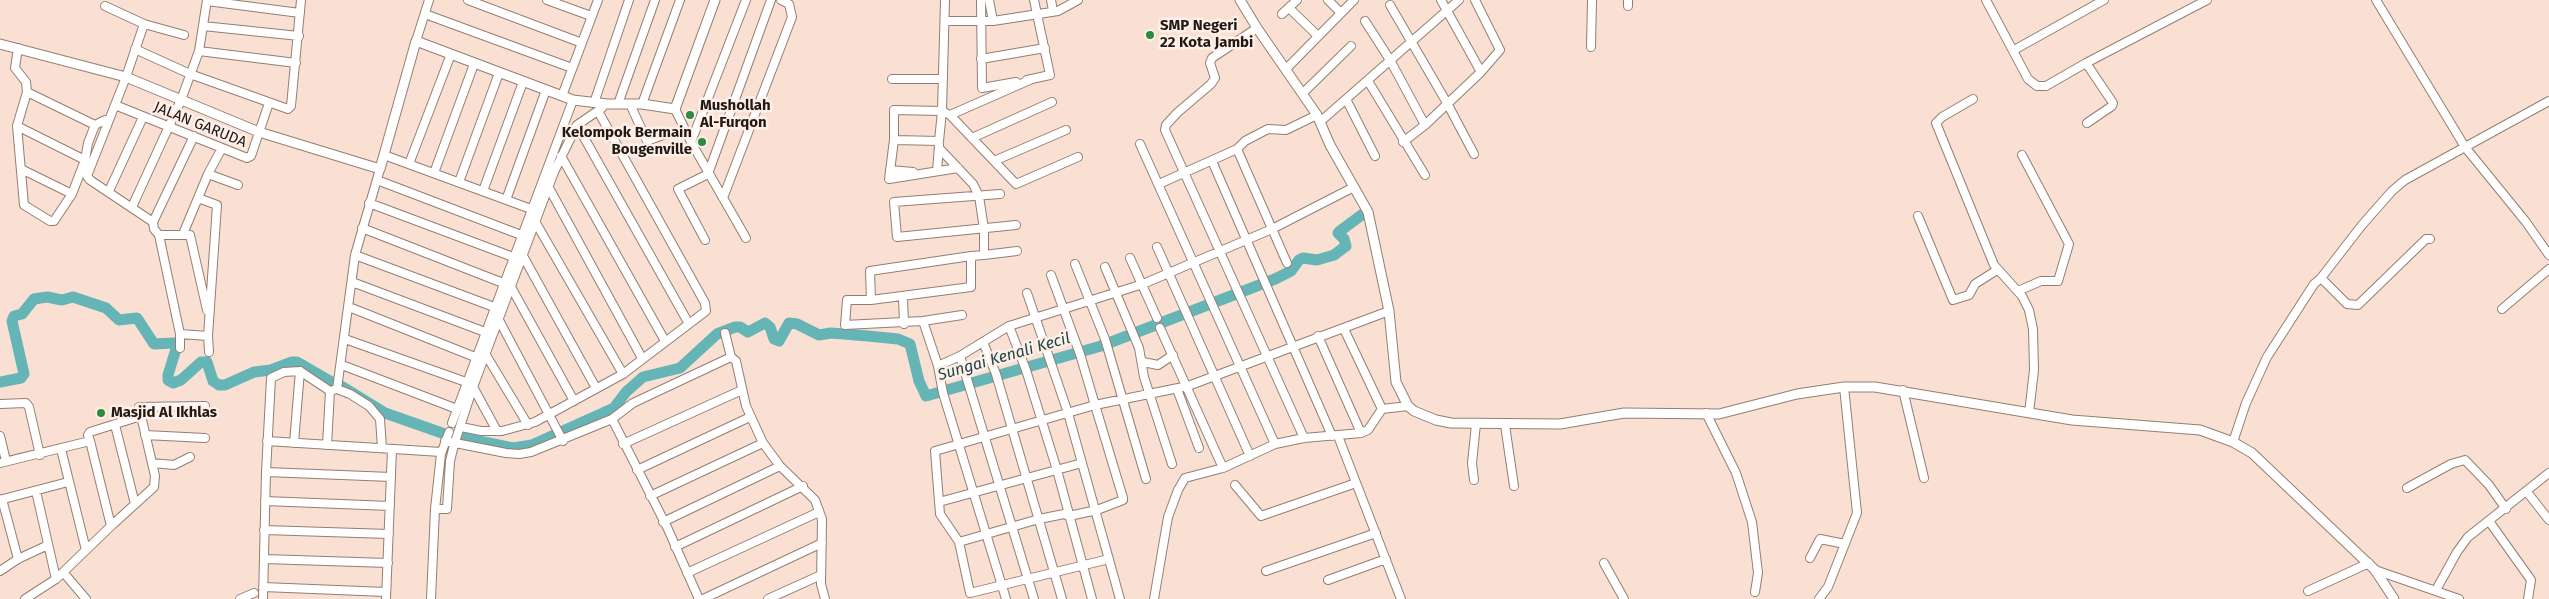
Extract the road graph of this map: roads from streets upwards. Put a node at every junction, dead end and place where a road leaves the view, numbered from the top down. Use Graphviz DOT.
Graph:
graph roads {
  1 [pos="207,0"];
  2 [pos="301,0"];
  3 [pos="429,0"];
  4 [pos="468,0"];
  5 [pos="547,0"];
  6 [pos="598,0"];
  7 [pos="629,0"];
  8 [pos="655,0"];
  9 [pos="680,0"];
  10 [pos="714,0"];
  11 [pos="746,0"];
  12 [pos="771,0"];
  13 [pos="781,0"];
  14 [pos="945,0"];
  15 [pos="981,0"];
  16 [pos="989,0"];
  17 [pos="1034,0"];
  18 [pos="1051,0"];
  19 [pos="1078,0"];
  20 [pos="1240,0"];
  21 [pos="1297,0"];
  22 [pos="1328,0"];
  23 [pos="1354,0"];
  24 [pos="1441,0"];
  25 [pos="1459,0"];
  26 [pos="1475,0"];
  27 [pos="1592,0"];
  28 [pos="1986,0"];
  29 [pos="2104,0"];
  30 [pos="2207,0"];
  31 [pos="2376,0"];
  32 [pos="1390,5"];
  33 [pos="105,6"];
  34 [pos="1289,8"];
  35 [pos="1448,11"];
  36 [pos="1053,12"];
  37 [pos="300,13"];
  38 [pos="1341,13"];
  39 [pos="425,14"];
  40 [pos="1037,14"];
  41 [pos="1282,14"];
  42 [pos="591,16"];
  43 [pos="946,21"];
  44 [pos="1365,21"];
  45 [pos="980,22"];
  46 [pos="993,22"];
  47 [pos="144,24"];
  48 [pos="203,26"];
  49 [pos="1257,28"];
  50 [pos="184,36"];
  51 [pos="299,36"];
  52 [pos="1318,36"];
  53 [pos="416,41"];
  54 [pos="1412,42"];
  55 [pos="582,43"];
  56 [pos="0,44"];
  57 [pos="1351,46"];
  58 [pos="18,48"];
  59 [pos="1045,48"];
  60 [pos="1591,48"];
  61 [pos="135,49"];
  62 [pos="200,50"];
  63 [pos="2014,50"];
  64 [pos="451,54"];
  65 [pos="982,59"];
  66 [pos="1390,60"];
  67 [pos="296,63"];
  68 [pos="2086,63"];
  69 [pos="474,64"];
  70 [pos="572,68"];
  71 [pos="1286,69"];
  72 [pos="1480,72"];
  73 [pos="499,73"];
  74 [pos="190,74"];
  75 [pos="126,77"];
  76 [pos="892,79"];
  77 [pos="943,79"];
  78 [pos="1032,79"];
  79 [pos="1368,81"];
  80 [pos="523,82"];
  81 [pos="546,90"];
  82 [pos="27,92"];
  83 [pos="1303,93"];
  84 [pos="562,96"];
  85 [pos="1346,98"];
  86 [pos="1973,99"];
  87 [pos="181,100"];
  88 [pos="573,100"];
  89 [pos="2549,101"];
  90 [pos="1052,102"];
  91 [pos="268,103"];
  92 [pos="1447,103"];
  93 [pos="618,104"];
  94 [pos="630,104"];
  95 [pos="642,104"];
  96 [pos="115,105"];
  97 [pos="596,107"];
  98 [pos="675,109"];
  99 [pos="946,113"];
  100 [pos="143,117"];
  101 [pos="1319,118"];
  102 [pos="108,122"];
  103 [pos="2087,123"];
  104 [pos="94,125"];
  105 [pos="577,125"];
  106 [pos="1425,125"];
  107 [pos="17,126"];
  108 [pos="169,127"];
  109 [pos="1066,130"];
  110 [pos="259,132"];
  111 [pos="668,133"];
  112 [pos="194,136"];
  113 [pos="972,138"];
  114 [pos="894,140"];
  115 [pos="691,142"];
  116 [pos="1403,142"];
  117 [pos="939,144"];
  118 [pos="1140,144"];
  119 [pos="2465,147"];
  120 [pos="222,148"];
  121 [pos="1237,150"];
  122 [pos="1474,154"];
  123 [pos="384,155"];
  124 [pos="2022,155"];
  125 [pos="561,156"];
  126 [pos="1375,156"];
  127 [pos="1078,158"];
  128 [pos="86,160"];
  129 [pos="1212,160"];
  130 [pos="994,161"];
  131 [pos="408,164"];
  132 [pos="958,168"];
  133 [pos="21,169"];
  134 [pos="380,169"];
  135 [pos="937,171"];
  136 [pos="1184,172"];
  137 [pos="434,173"];
  138 [pos="208,174"];
  139 [pos="708,174"];
  140 [pos="1425,175"];
  141 [pos="376,180"];
  142 [pos="458,182"];
  143 [pos="1159,184"];
  144 [pos="238,185"];
  145 [pos="1354,187"];
  146 [pos="549,188"];
  147 [pos="109,191"];
  148 [pos="483,191"];
  149 [pos="72,194"];
  150 [pos="1000,194"];
  151 [pos="979,196"];
  152 [pos="198,198"];
  153 [pos="723,198"];
  154 [pos="506,200"];
  155 [pos="369,203"];
  156 [pos="132,207"];
  157 [pos="531,209"];
  158 [pos="1918,216"];
  159 [pos="153,222"];
  160 [pos="536,223"];
  161 [pos="1016,225"];
  162 [pos="362,228"];
  163 [pos="984,229"];
  164 [pos="1272,229"];
  165 [pos="183,234"];
  166 [pos="159,235"];
  167 [pos="521,235"];
  168 [pos="746,238"];
  169 [pos="2430,239"];
  170 [pos="705,240"];
  171 [pos="1246,240"];
  172 [pos="1157,247"];
  173 [pos="1018,251"];
  174 [pos="1219,251"];
  175 [pos="355,255"];
  176 [pos="984,255"];
  177 [pos="2549,255"];
  178 [pos="523,256"];
  179 [pos="971,256"];
  180 [pos="513,257"];
  181 [pos="1130,258"];
  182 [pos="1193,262"];
  183 [pos="1287,263"];
  184 [pos="1074,264"];
  185 [pos="1105,267"];
  186 [pos="2549,269"];
  187 [pos="1997,270"];
  188 [pos="1168,273"];
  189 [pos="1051,275"];
  190 [pos="2321,278"];
  191 [pos="352,282"];
  192 [pos="1142,284"];
  193 [pos="507,285"];
  194 [pos="2018,291"];
  195 [pos="1027,293"];
  196 [pos="1116,294"];
  197 [pos="903,297"];
  198 [pos="871,300"];
  199 [pos="1089,301"];
  200 [pos="348,307"];
  201 [pos="494,307"];
  202 [pos="1064,307"];
  203 [pos="2502,309"];
  204 [pos="1389,311"];
  205 [pos="962,315"];
  206 [pos="1036,318"];
  207 [pos="1157,318"];
  208 [pos="209,320"];
  209 [pos="499,320"];
  210 [pos="923,322"];
  211 [pos="689,324"];
  212 [pos="904,324"];
  213 [pos="1009,326"];
  214 [pos="1160,328"];
  215 [pos="1344,329"];
  216 [pos="485,332"];
  217 [pos="725,333"];
  218 [pos="180,334"];
  219 [pos="208,336"];
  220 [pos="1318,336"];
  221 [pos="345,339"];
  222 [pos="665,341"];
  223 [pos="983,342"];
  224 [pos="1293,346"];
  225 [pos="180,348"];
  226 [pos="209,352"];
  227 [pos="486,355"];
  228 [pos="1173,355"];
  229 [pos="960,356"];
  230 [pos="476,357"];
  231 [pos="731,357"];
  232 [pos="1267,357"];
  233 [pos="642,358"];
  234 [pos="1143,362"];
  235 [pos="342,365"];
  236 [pos="938,366"];
  237 [pos="1240,366"];
  238 [pos="300,371"];
  239 [pos="622,374"];
  240 [pos="1214,377"];
  241 [pos="470,384"];
  242 [pos="1188,386"];
  243 [pos="1844,387"];
  244 [pos="596,388"];
  245 [pos="1177,389"];
  246 [pos="334,390"];
  247 [pos="742,390"];
  248 [pos="1902,390"];
  249 [pos="1150,395"];
  250 [pos="1122,399"];
  251 [pos="574,401"];
  252 [pos="0,404"];
  253 [pos="1095,405"];
  254 [pos="205,406"];
  255 [pos="1408,406"];
  256 [pos="457,409"];
  257 [pos="1382,409"];
  258 [pos="1068,413"];
  259 [pos="1706,413"];
  260 [pos="2029,413"];
  261 [pos="551,415"];
  262 [pos="141,416"];
  263 [pos="750,417"];
  264 [pos="612,420"];
  265 [pos="1040,420"];
  266 [pos="452,423"];
  267 [pos="1476,424"];
  268 [pos="115,425"];
  269 [pos="528,425"];
  270 [pos="1505,425"];
  271 [pos="460,427"];
  272 [pos="1012,428"];
  273 [pos="496,431"];
  274 [pos="449,432"];
  275 [pos="1361,433"];
  276 [pos="145,435"];
  277 [pos="0,436"];
  278 [pos="561,436"];
  279 [pos="985,436"];
  280 [pos="1335,436"];
  281 [pos="205,438"];
  282 [pos="1304,438"];
  283 [pos="90,441"];
  284 [pos="267,441"];
  285 [pos="445,442"];
  286 [pos="2233,442"];
  287 [pos="294,443"];
  288 [pos="763,443"];
  289 [pos="960,443"];
  290 [pos="623,444"];
  291 [pos="1276,444"];
  292 [pos="327,445"];
  293 [pos="454,445"];
  294 [pos="382,448"];
  295 [pos="1199,448"];
  296 [pos="62,449"];
  297 [pos="392,449"];
  298 [pos="441,452"];
  299 [pos="40,455"];
  300 [pos="1250,456"];
  301 [pos="190,457"];
  302 [pos="3,462"];
  303 [pos="152,463"];
  304 [pos="1082,463"];
  305 [pos="1172,464"];
  306 [pos="780,466"];
  307 [pos="1223,468"];
  308 [pos="636,470"];
  309 [pos="1056,470"];
  310 [pos="266,472"];
  311 [pos="2549,473"];
  312 [pos="391,476"];
  313 [pos="1027,478"];
  314 [pos="1924,478"];
  315 [pos="1146,479"];
  316 [pos="1474,480"];
  317 [pos="68,482"];
  318 [pos="1356,483"];
  319 [pos="1235,485"];
  320 [pos="803,486"];
  321 [pos="1000,486"];
  322 [pos="1514,486"];
  323 [pos="2407,488"];
  324 [pos="36,491"];
  325 [pos="2527,492"];
  326 [pos="974,493"];
  327 [pos="650,496"];
  328 [pos="1,499"];
  329 [pos="265,501"];
  330 [pos="939,502"];
  331 [pos="135,504"];
  332 [pos="390,506"];
  333 [pos="435,509"];
  334 [pos="2506,509"];
  335 [pos="1097,510"];
  336 [pos="819,512"];
  337 [pos="1069,516"];
  338 [pos="1039,519"];
  339 [pos="2489,520"];
  340 [pos="2549,520"];
  341 [pos="663,522"];
  342 [pos="111,526"];
  343 [pos="1012,526"];
  344 [pos="264,530"];
  345 [pos="986,533"];
  346 [pos="1376,533"];
  347 [pos="389,534"];
  348 [pos="959,542"];
  349 [pos="822,543"];
  350 [pos="1846,544"];
  351 [pos="48,545"];
  352 [pos="675,547"];
  353 [pos="86,550"];
  354 [pos="1810,558"];
  355 [pos="18,559"];
  356 [pos="264,559"];
  357 [pos="1386,559"];
  358 [pos="1109,560"];
  359 [pos="388,563"];
  360 [pos="1604,563"];
  361 [pos="1083,566"];
  362 [pos="2372,566"];
  363 [pos="0,571"];
  364 [pos="1266,571"];
  365 [pos="63,572"];
  366 [pos="687,573"];
  367 [pos="1055,574"];
  368 [pos="821,575"];
  369 [pos="1028,578"];
  370 [pos="56,579"];
  371 [pos="1328,580"];
  372 [pos="1001,585"];
  373 [pos="263,587"];
  374 [pos="2436,590"];
  375 [pos="2308,591"];
  376 [pos="1755,592"];
  377 [pos="254,593"];
  378 [pos="386,596"];
  379 [pos="25,599"];
  380 [pos="86,599"];
  381 [pos="240,599"];
  382 [pos="263,599"];
  383 [pos="431,599"];
  384 [pos="701,599"];
  385 [pos="768,599"];
  386 [pos="825,599"];
  387 [pos="1006,599"];
  388 [pos="1034,599"];
  389 [pos="1062,599"];
  390 [pos="1092,599"];
  391 [pos="1120,599"];
  392 [pos="1154,599"];
  393 [pos="1402,599"];
  394 [pos="1624,599"];
  395 [pos="1819,599"];
  396 [pos="2394,599"];
  397 [pos="2459,599"];
  398 [pos="2528,599"];
  1 -- 37 [label="street"];
  1 -- 48 [label="street"];
  2 -- 37 [label="street"];
  3 -- 39 [label="street"];
  4 -- 55 [label="street"];
  5 -- 42 [label="street"];
  6 -- 42 [label="street"];
  7 -- 97 [label="street"];
  8 -- 93 [label="street"];
  9 -- 95 [label="street"];
  10 -- 98 [label="street"];
  11 -- 115 [label="street"];
  12 -- 139 [label="street"];
  13 -- 153 [label="street"];
  14 -- 43 [label="street"];
  15 -- 45 [label="street"];
  16 -- 46 [label="street"];
  17 -- 40 [label="street"];
  18 -- 36 [label="street"];
  19 -- 36 [label="street"];
  20 -- 49 [label="street"];
  21 -- 34 [label="street"];
  22 -- 38 [label="street"];
  23 -- 38 [label="street"];
  24 -- 35 [label="street"];
  25 -- 35 [label="street"];
  26 -- 72 [label="street"];
  27 -- 60 [label="street"];
  28 -- 63 [label="street"];
  29 -- 63 [label="street"];
  30 -- 68 [label="street"];
  31 -- 119 [label="street"];
  32 -- 54 [label="street"];
  33 -- 47 [label="street"];
  34 -- 41 [label="street"];
  34 -- 52 [label="street"];
  35 -- 54 [label="street"];
  35 -- 72 [label="street"];
  36 -- 40 [label="street"];
  37 -- 51 [label="street"];
  38 -- 52 [label="street"];
  39 -- 53 [label="street"];
  39 -- 70 [label="street"];
  40 -- 46 [label="street"];
  40 -- 59 [label="street"];
  42 -- 55 [label="street"];
  43 -- 45 [label="street"];
  43 -- 77 [label="street"];
  44 -- 66 [label="street"];
  45 -- 46 [label="street"];
  45 -- 65 [label="street"];
  47 -- 50 [label="street"];
  47 -- 61 [label="street"];
  48 -- 51 [label="street"];
  48 -- 62 [label="street"];
  49 -- 71 [label="street"];
  49 -- 136 [label="street"];
  51 -- 67 [label="street"];
  52 -- 71 [label="street"];
  53 -- 64 [label="street"];
  53 -- 123 [label="street"];
  54 -- 66 [label="street"];
  54 -- 92 [label="street"];
  55 -- 70 [label="street"];
  56 -- 58 [label="street"];
  57 -- 83 [label="street"];
  58 -- 75 [label="street"];
  58 -- 82 [label="street"];
  59 -- 65 [label="street"];
  59 -- 78 [label="street"];
  61 -- 74 [label="street"];
  61 -- 75 [label="street"];
  62 -- 67 [label="street"];
  62 -- 74 [label="street"];
  63 -- 68 [label="street"];
  64 -- 69 [label="street"];
  64 -- 131 [label="street"];
  65 -- 78 [label="street"];
  66 -- 79 [label="street"];
  66 -- 106 [label="street"];
  67 -- 91 [label="street"];
  68 -- 103 [label="street"];
  69 -- 73 [label="street"];
  69 -- 137 [label="street"];
  70 -- 84 [label="street"];
  71 -- 83 [label="street"];
  72 -- 92 [label="street"];
  73 -- 80 [label="street"];
  73 -- 142 [label="street"];
  74 -- 87 [label="street"];
  74 -- 91 [label="street"];
  75 -- 87 [label="street"];
  75 -- 96 [label="street"];
  76 -- 77 [label="street"];
  77 -- 99 [label="street"];
  78 -- 99 [label="street"];
  79 -- 85 [label="street"];
  79 -- 116 [label="street"];
  80 -- 81 [label="street"];
  80 -- 148 [label="street"];
  81 -- 84 [label="street"];
  81 -- 154 [label="street"];
  82 -- 104 [label="street"];
  82 -- 107 [label="street"];
  83 -- 101 [label="street"];
  84 -- 88 [label="street"];
  85 -- 101 [label="street"];
  85 -- 126 [label="street"];
  86 -- 187 [label="street"];
  87 -- 108 [label="street"];
  87 -- 110 [label="street"];
  88 -- 97 [label="street"];
  88 -- 157 [label="street"];
  89 -- 119 [label="street"];
  90 -- 113 [label="street"];
  91 -- 110 [label="street"];
  92 -- 106 [label="street"];
  92 -- 122 [label="street"];
  93 -- 94 [label="street"];
  93 -- 97 [label="street"];
  94 -- 95 [label="street"];
  94 -- 111 [label="street"];
  95 -- 98 [label="street"];
  96 -- 100 [label="street, JALAN GARUDA"];
  96 -- 102 [label="street"];
  97 -- 105 [label="street"];
  97 -- 211 [label="street"];
  98 -- 115 [label="street"];
  99 -- 113 [label="street"];
  99 -- 114 [label="street"];
  99 -- 117 [label="street"];
  100 -- 108 [label="street, JALAN GARUDA"];
  100 -- 147 [label="street"];
  101 -- 121 [label="street"];
  101 -- 145 [label="street"];
  102 -- 104 [label="street"];
  102 -- 147 [label="street"];
  104 -- 128 [label="street"];
  105 -- 125 [label="street"];
  105 -- 211 [label="street"];
  106 -- 116 [label="street"];
  107 -- 128 [label="street"];
  107 -- 133 [label="street"];
  108 -- 112 [label="street, JALAN GARUDA"];
  108 -- 156 [label="street"];
  109 -- 130 [label="street"];
  110 -- 120 [label="street, JALAN GARUDA"];
  110 -- 134 [label="street"];
  112 -- 120 [label="street, JALAN GARUDA"];
  112 -- 159 [label="street"];
  113 -- 130 [label="street"];
  114 -- 117 [label="street"];
  114 -- 135 [label="street"];
  115 -- 139 [label="street"];
  116 -- 140 [label="street"];
  117 -- 132 [label="street"];
  117 -- 135 [label="street"];
  118 -- 143 [label="street"];
  119 -- 177 [label="street"];
  119 -- 190 [label="street"];
  120 -- 138 [label="street"];
  121 -- 129 [label="street"];
  121 -- 164 [label="street"];
  123 -- 131 [label="street"];
  123 -- 134 [label="street"];
  124 -- 194 [label="street"];
  125 -- 146 [label="street"];
  125 -- 222 [label="street"];
  127 -- 130 [label="street"];
  128 -- 149 [label="street"];
  129 -- 136 [label="street"];
  129 -- 171 [label="street"];
  131 -- 137 [label="street"];
  132 -- 135 [label="street"];
  132 -- 151 [label="street"];
  133 -- 149 [label="street"];
  133 -- 149 [label="street"];
  134 -- 141 [label="street"];
  136 -- 143 [label="street"];
  136 -- 174 [label="street"];
  137 -- 142 [label="street"];
  138 -- 144 [label="street"];
  138 -- 152 [label="street"];
  139 -- 153 [label="street"];
  139 -- 170 [label="street"];
  141 -- 155 [label="street"];
  141 -- 167 [label="street"];
  142 -- 148 [label="street"];
  143 -- 182 [label="street"];
  145 -- 164 [label="street"];
  145 -- 204 [label="street"];
  146 -- 160 [label="street"];
  146 -- 233 [label="street"];
  147 -- 156 [label="street"];
  148 -- 154 [label="street"];
  150 -- 151 [label="street"];
  151 -- 163 [label="street"];
  151 -- 163 [label="street"];
  152 -- 165 [label="street"];
  152 -- 208 [label="street"];
  153 -- 168 [label="street"];
  154 -- 157 [label="street"];
  155 -- 162 [label="street"];
  155 -- 180 [label="street"];
  156 -- 159 [label="street"];
  157 -- 167 [label="street"];
  158 -- 187 [label="street"];
  159 -- 166 [label="street"];
  160 -- 178 [label="street"];
  160 -- 239 [label="street"];
  161 -- 163 [label="street"];
  162 -- 175 [label="street"];
  162 -- 193 [label="street"];
  163 -- 176 [label="street"];
  164 -- 171 [label="street"];
  164 -- 183 [label="street"];
  165 -- 166 [label="street"];
  165 -- 208 [label="street"];
  166 -- 218 [label="street"];
  167 -- 180 [label="street"];
  169 -- 190 [label="street"];
  171 -- 174 [label="street"];
  171 -- 224 [label="street"];
  172 -- 188 [label="street"];
  173 -- 176 [label="street"];
  174 -- 182 [label="street"];
  174 -- 232 [label="street"];
  175 -- 191 [label="street"];
  175 -- 201 [label="street"];
  176 -- 179 [label="street"];
  178 -- 193 [label="street"];
  178 -- 244 [label="street"];
  179 -- 197 [label="street"];
  179 -- 198 [label="street"];
  180 -- 193 [label="street"];
  181 -- 192 [label="street"];
  182 -- 188 [label="street"];
  182 -- 237 [label="street"];
  184 -- 199 [label="street"];
  185 -- 196 [label="street"];
  186 -- 203 [label="street"];
  187 -- 194 [label="street"];
  188 -- 192 [label="street"];
  188 -- 240 [label="street"];
  189 -- 202 [label="street"];
  190 -- 286 [label="street"];
  191 -- 200 [label="street"];
  191 -- 216 [label="street"];
  192 -- 196 [label="street"];
  192 -- 207 [label="street"];
  193 -- 201 [label="street"];
  193 -- 209 [label="street"];
  193 -- 251 [label="street"];
  194 -- 260 [label="street"];
  195 -- 206 [label="street"];
  196 -- 199 [label="street"];
  196 -- 234 [label="street"];
  197 -- 198 [label="street"];
  197 -- 212 [label="street"];
  198 -- 212 [label="street"];
  199 -- 202 [label="street"];
  199 -- 250 [label="street"];
  200 -- 221 [label="street"];
  200 -- 230 [label="street"];
  201 -- 216 [label="street"];
  202 -- 206 [label="street"];
  202 -- 253 [label="street"];
  204 -- 215 [label="street"];
  204 -- 255 [label="street"];
  205 -- 210 [label="street"];
  206 -- 213 [label="street"];
  206 -- 258 [label="street"];
  208 -- 219 [label="street"];
  209 -- 227 [label="street"];
  209 -- 261 [label="street"];
  210 -- 212 [label="street"];
  210 -- 236 [label="street"];
  211 -- 222 [label="street"];
  213 -- 223 [label="street"];
  213 -- 265 [label="street"];
  214 -- 228 [label="street"];
  215 -- 220 [label="street"];
  215 -- 257 [label="street"];
  216 -- 230 [label="street"];
  217 -- 231 [label="street"];
  218 -- 219 [label="street"];
  218 -- 225 [label="street"];
  219 -- 226 [label="street"];
  220 -- 224 [label="street"];
  220 -- 275 [label="street"];
  221 -- 235 [label="street"];
  221 -- 241 [label="street"];
  222 -- 233 [label="street"];
  223 -- 229 [label="street"];
  223 -- 272 [label="street"];
  224 -- 232 [label="street"];
  224 -- 280 [label="street"];
  227 -- 241 [label="street"];
  227 -- 269 [label="street"];
  228 -- 234 [label="street"];
  228 -- 242 [label="street"];
  229 -- 236 [label="street"];
  229 -- 279 [label="street"];
  230 -- 241 [label="street"];
  231 -- 247 [label="street"];
  231 -- 264 [label="street"];
  232 -- 237 [label="street"];
  232 -- 282 [label="street"];
  233 -- 239 [label="street"];
  234 -- 249 [label="street"];
  235 -- 246 [label="street"];
  235 -- 256 [label="street"];
  236 -- 289 [label="street"];
  237 -- 240 [label="street"];
  237 -- 291 [label="street"];
  238 -- 246 [label="street"];
  238 -- 284 [label="street"];
  238 -- 287 [label="street"];
  239 -- 244 [label="street"];
  240 -- 242 [label="street"];
  240 -- 300 [label="street"];
  241 -- 256 [label="street"];
  241 -- 271 [label="street"];
  241 -- 273 [label="street"];
  242 -- 245 [label="street"];
  242 -- 307 [label="street"];
  243 -- 248 [label="street"];
  243 -- 259 [label="street"];
  243 -- 350 [label="street"];
  244 -- 251 [label="street"];
  245 -- 249 [label="street"];
  245 -- 295 [label="street"];
  246 -- 292 [label="street"];
  246 -- 294 [label="street"];
  247 -- 263 [label="street"];
  247 -- 290 [label="street"];
  248 -- 260 [label="street"];
  248 -- 314 [label="street"];
  249 -- 250 [label="street"];
  249 -- 305 [label="street"];
  250 -- 253 [label="street"];
  250 -- 315 [label="street"];
  251 -- 261 [label="street"];
  252 -- 299 [label="street"];
  253 -- 258 [label="street"];
  253 -- 335 [label="street"];
  254 -- 262 [label="street"];
  255 -- 257 [label="street"];
  255 -- 267 [label="street"];
  256 -- 266 [label="street"];
  257 -- 275 [label="street"];
  258 -- 265 [label="street"];
  258 -- 304 [label="street"];
  259 -- 270 [label="street"];
  259 -- 376 [label="street"];
  260 -- 286 [label="street"];
  261 -- 269 [label="street"];
  261 -- 278 [label="street"];
  262 -- 268 [label="street"];
  262 -- 276 [label="street"];
  263 -- 288 [label="street"];
  263 -- 308 [label="street"];
  264 -- 278 [label="street"];
  264 -- 290 [label="street"];
  265 -- 272 [label="street"];
  265 -- 309 [label="street"];
  267 -- 270 [label="street"];
  267 -- 316 [label="street"];
  268 -- 283 [label="street"];
  268 -- 331 [label="street"];
  269 -- 273 [label="street"];
  270 -- 322 [label="street"];
  271 -- 273 [label="street"];
  271 -- 293 [label="street"];
  272 -- 279 [label="street"];
  272 -- 313 [label="street"];
  274 -- 285 [label="street"];
  275 -- 280 [label="street"];
  276 -- 281 [label="street"];
  276 -- 303 [label="street"];
  277 -- 302 [label="street"];
  278 -- 293 [label="street"];
  279 -- 289 [label="street"];
  279 -- 321 [label="street"];
  280 -- 282 [label="street"];
  280 -- 318 [label="street"];
  282 -- 291 [label="street"];
  283 -- 296 [label="street"];
  283 -- 342 [label="street"];
  284 -- 287 [label="street"];
  284 -- 310 [label="street"];
  285 -- 293 [label="street"];
  285 -- 298 [label="street"];
  286 -- 362 [label="street"];
  287 -- 292 [label="street"];
  288 -- 306 [label="street"];
  288 -- 327 [label="street"];
  289 -- 326 [label="street"];
  289 -- 330 [label="street"];
  290 -- 308 [label="street"];
  291 -- 300 [label="street"];
  292 -- 294 [label="street"];
  293 -- 333 [label="street"];
  294 -- 297 [label="street"];
  296 -- 299 [label="street"];
  296 -- 317 [label="street"];
  297 -- 298 [label="street"];
  297 -- 312 [label="street"];
  298 -- 333 [label="street"];
  299 -- 302 [label="street"];
  300 -- 307 [label="street"];
  301 -- 303 [label="street"];
  303 -- 331 [label="street"];
  304 -- 309 [label="street"];
  304 -- 335 [label="street"];
  306 -- 320 [label="street"];
  306 -- 341 [label="street"];
  307 -- 392 [label="street"];
  308 -- 327 [label="street"];
  309 -- 313 [label="street"];
  309 -- 337 [label="street"];
  310 -- 312 [label="street"];
  310 -- 329 [label="street"];
  311 -- 325 [label="street"];
  312 -- 332 [label="street"];
  313 -- 321 [label="street"];
  313 -- 338 [label="street"];
  317 -- 324 [label="street"];
  317 -- 353 [label="street"];
  318 -- 319 [label="street"];
  318 -- 346 [label="street"];
  320 -- 336 [label="street"];
  320 -- 352 [label="street"];
  321 -- 326 [label="street"];
  321 -- 343 [label="street"];
  323 -- 334 [label="street"];
  324 -- 328 [label="street"];
  324 -- 351 [label="street"];
  325 -- 334 [label="street"];
  325 -- 340 [label="street"];
  326 -- 330 [label="street"];
  326 -- 345 [label="street"];
  327 -- 341 [label="street"];
  328 -- 355 [label="street"];
  329 -- 332 [label="street"];
  329 -- 344 [label="street"];
  330 -- 348 [label="street"];
  331 -- 342 [label="street"];
  332 -- 347 [label="street"];
  333 -- 383 [label="street"];
  334 -- 339 [label="street"];
  335 -- 337 [label="street"];
  335 -- 358 [label="street"];
  336 -- 349 [label="street"];
  336 -- 366 [label="street"];
  337 -- 338 [label="street"];
  337 -- 361 [label="street"];
  338 -- 343 [label="street"];
  338 -- 367 [label="street"];
  339 -- 374 [label="street"];
  339 -- 398 [label="street"];
  341 -- 352 [label="street"];
  342 -- 353 [label="street"];
  343 -- 345 [label="street"];
  343 -- 369 [label="street"];
  344 -- 347 [label="street"];
  344 -- 356 [label="street"];
  345 -- 348 [label="street"];
  345 -- 372 [label="street"];
  346 -- 357 [label="street"];
  346 -- 364 [label="street"];
  347 -- 359 [label="street"];
  348 -- 372 [label="street"];
  349 -- 368 [label="street"];
  349 -- 384 [label="street"];
  350 -- 354 [label="street"];
  350 -- 395 [label="street"];
  351 -- 355 [label="street"];
  351 -- 370 [label="street"];
  352 -- 366 [label="street"];
  353 -- 365 [label="street"];
  355 -- 363 [label="street"];
  356 -- 359 [label="street"];
  356 -- 373 [label="street"];
  357 -- 371 [label="street"];
  357 -- 393 [label="street"];
  358 -- 361 [label="street"];
  358 -- 391 [label="street"];
  359 -- 378 [label="street"];
  360 -- 394 [label="street"];
  361 -- 367 [label="street"];
  361 -- 390 [label="street"];
  362 -- 374 [label="street"];
  362 -- 375 [label="street"];
  362 -- 396 [label="street"];
  365 -- 370 [label="street"];
  365 -- 380 [label="street"];
  366 -- 384 [label="street"];
  367 -- 369 [label="street"];
  367 -- 389 [label="street"];
  368 -- 385 [label="street"];
  368 -- 386 [label="street"];
  369 -- 372 [label="street"];
  369 -- 388 [label="street"];
  370 -- 379 [label="street"];
  372 -- 387 [label="street"];
  373 -- 378 [label="street"];
  373 -- 382 [label="street"];
  374 -- 397 [label="street"];
  377 -- 381 [label="street"];
}
